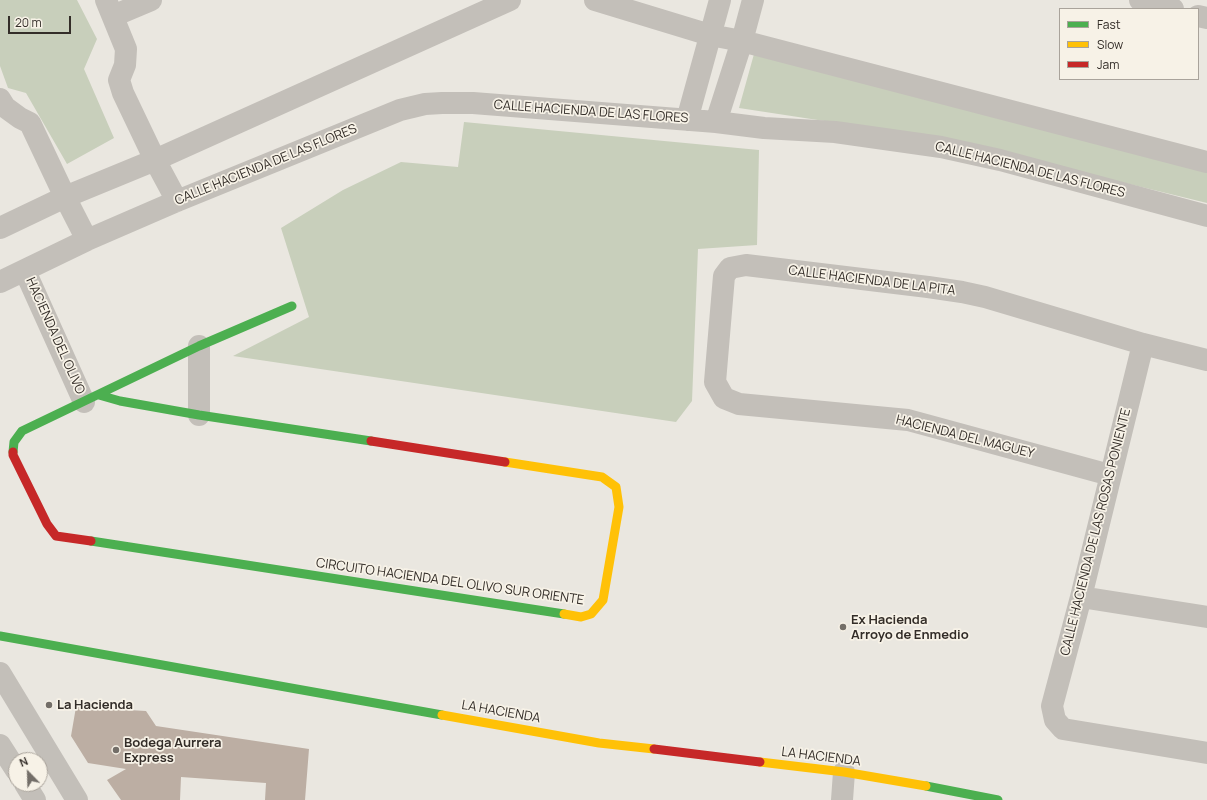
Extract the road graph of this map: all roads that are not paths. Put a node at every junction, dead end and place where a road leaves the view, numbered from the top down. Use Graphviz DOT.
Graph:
graph roads {
  1 [pos="152,0"];
  2 [pos="510,0"];
  3 [pos="595,0"];
  4 [pos="720,0"];
  5 [pos="753,0"];
  6 [pos="1140,0"];
  7 [pos="110,8"];
  8 [pos="1169,8"];
  9 [pos="710,36"];
  10 [pos="742,41"];
  11 [pos="0,99"];
  12 [pos="687,120"];
  13 [pos="716,122"];
  14 [pos="154,160"];
  15 [pos="1207,162"];
  16 [pos="65,197"];
  17 [pos="177,201"];
  18 [pos="1207,216"];
  19 [pos="0,228"];
  20 [pos="87,240"];
  21 [pos="25,271"];
  22 [pos="0,282"];
  23 [pos="292,306"];
  24 [pos="1142,344"];
  25 [pos="199,346"];
  26 [pos="1207,360"];
  27 [pos="92,398"];
  28 [pos="724,398"];
  29 [pos="199,415"];
  30 [pos="1110,475"];
  31 [pos="56,536"];
  32 [pos="1081,597"];
  33 [pos="1207,617"];
  34 [pos="0,636"];
  35 [pos="0,673"];
  36 [pos="0,744"];
  37 [pos="1207,752"];
  38 [pos="8,757"];
  39 [pos="844,772"];
  40 [pos="78,800"];
  41 [pos="842,800"];
  42 [pos="998,800"];
  1 -- 7 [label="street"];
  2 -- 14 [label="street"];
  3 -- 9 [label="street"];
  4 -- 9 [label="street"];
  5 -- 10 [label="street"];
  6 -- 8 [label="street"];
  7 -- 14 [label="street"];
  9 -- 10 [label="street"];
  9 -- 12 [label="street"];
  10 -- 13 [label="street"];
  10 -- 15 [label="street"];
  11 -- 16 [label="street"];
  12 -- 13 [label="street, CALLE HACIENDA DE LAS FLORES"];
  12 -- 17 [label="street, CALLE HACIENDA DE LAS FLORES"];
  13 -- 18 [label="street, CALLE HACIENDA DE LAS FLORES"];
  14 -- 16 [label="street"];
  14 -- 17 [label="street"];
  16 -- 19 [label="street"];
  16 -- 20 [label="street"];
  17 -- 20 [label="street, CALLE HACIENDA DE LAS FLORES"];
  20 -- 21 [label="street, CALLE HACIENDA DE LAS FLORES"];
  21 -- 22 [label="street, CALLE HACIENDA DE LAS FLORES"];
  21 -- 27 [label="street, HACIENDA DEL OLIVO"];
  23 -- 25 [label="street, HACIENDA DEL OLIVO"];
  24 -- 26 [label="street, CALLE HACIENDA DE LA PITA"];
  24 -- 28 [label="street, CALLE HACIENDA DE LA PITA"];
  24 -- 30 [label="street, CALLE HACIENDA DE LAS ROSAS PONIENTE"];
  25 -- 27 [label="street, HACIENDA DEL OLIVO"];
  25 -- 29 [label="street"];
  27 -- 29 [label="street, CIRCUITO HACIENDA DEL OLIVO SUR ORIENTE"];
  27 -- 31 [label="street, HACIENDA DEL OLIVO"];
  28 -- 30 [label="street, HACIENDA DEL MAGUEY"];
  29 -- 31 [label="street, CIRCUITO HACIENDA DEL OLIVO SUR ORIENTE"];
  30 -- 32 [label="street, CALLE HACIENDA DE LAS ROSAS PONIENTE"];
  32 -- 33 [label="street"];
  32 -- 37 [label="street, CALLE HACIENDA DE LAS ROSAS PONIENTE"];
  34 -- 39 [label="street, LA HACIENDA"];
  35 -- 40 [label="street"];
  36 -- 38 [label="street"];
  39 -- 41 [label="street"];
  39 -- 42 [label="street, LA HACIENDA"];
}
